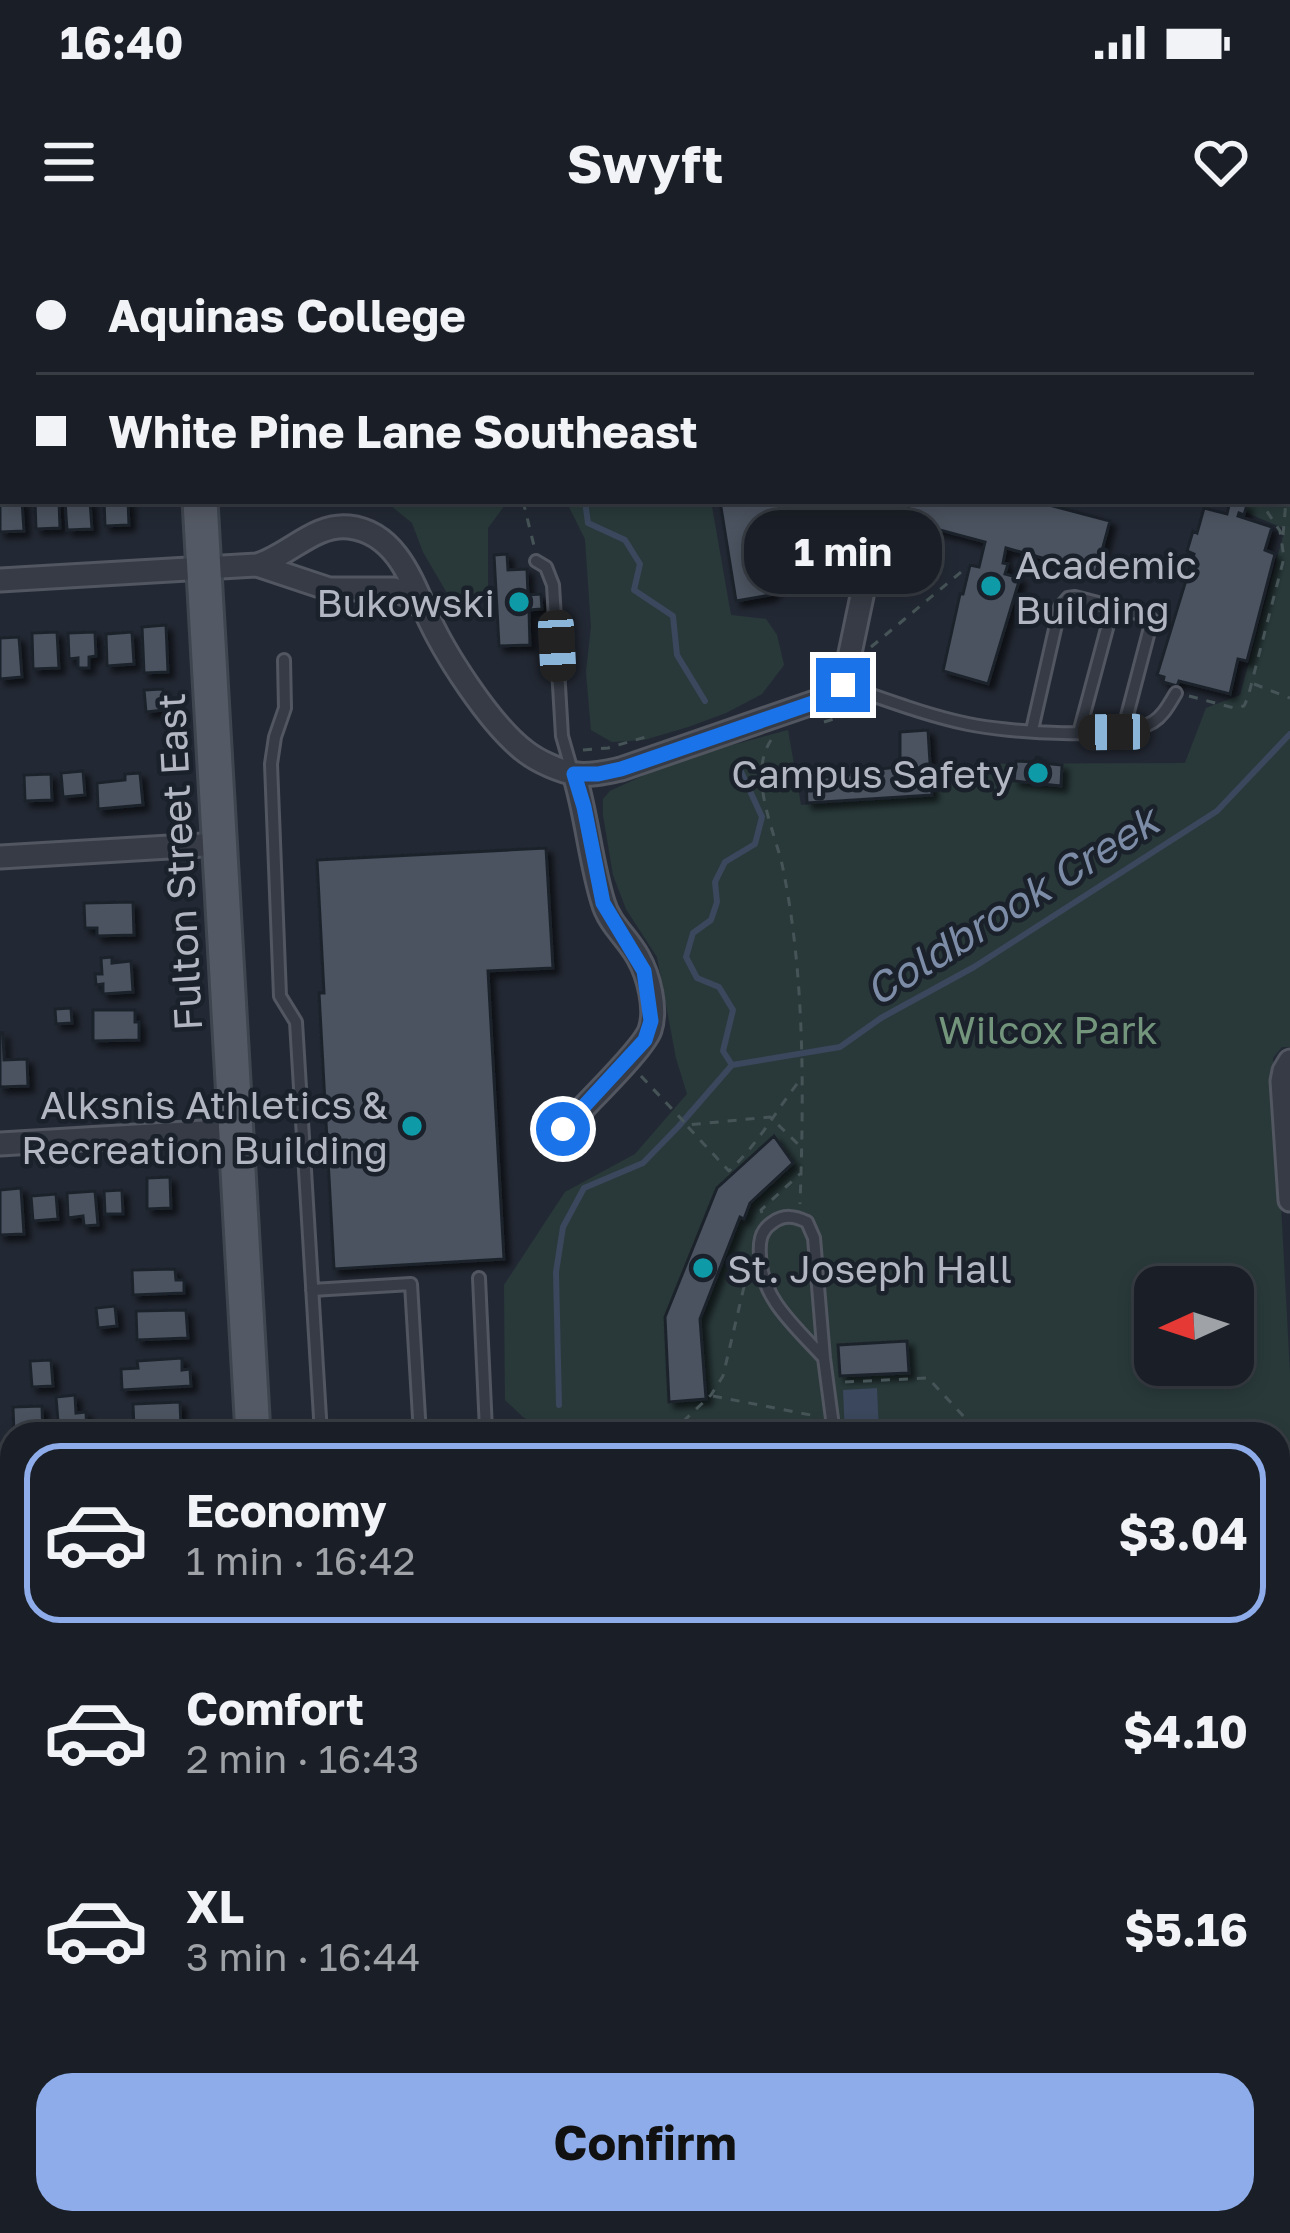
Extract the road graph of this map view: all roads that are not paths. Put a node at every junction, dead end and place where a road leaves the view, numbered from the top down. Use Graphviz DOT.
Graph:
graph roads {
  1 [pos="200,504"];
  2 [pos="881,504"];
  3 [pos="536,561"];
  4 [pos="257,565"];
  5 [pos="203,567"];
  6 [pos="0,580"];
  7 [pos="1113,606"];
  8 [pos="424,609"];
  9 [pos="284,659"];
  10 [pos="843,685"];
  11 [pos="1176,693"];
  12 [pos="1032,730"];
  13 [pos="1123,731"];
  14 [pos="1078,733"];
  15 [pos="574,774"];
  16 [pos="220,844"];
  17 [pos="0,857"];
  18 [pos="1289,1061"];
  19 [pos="563,1129"];
  20 [pos="237,1130"];
  21 [pos="0,1144"];
  22 [pos="1290,1200"];
  23 [pos="479,1278"];
  24 [pos="312,1290"];
  25 [pos="824,1358"];
  26 [pos="252,1422"];
  27 [pos="320,1422"];
  28 [pos="419,1422"];
  29 [pos="484,1422"];
  30 [pos="832,1422"];
  1 -- 5 [label="main road, Fulton Street East"];
  2 -- 10 [label="street"];
  3 -- 15 [label="lane"];
  4 -- 5 [label="street"];
  4 -- 8 [label="street"];
  4 -- 8 [label="street"];
  5 -- 6 [label="street"];
  5 -- 16 [label="main road, Fulton Street East"];
  7 -- 12 [label="lane"];
  7 -- 13 [label="lane"];
  7 -- 14 [label="lane"];
  8 -- 15 [label="street"];
  9 -- 24 [label="lane"];
  10 -- 12 [label="lane"];
  10 -- 15 [label="street"];
  11 -- 13 [label="lane"];
  12 -- 14 [label="lane"];
  13 -- 14 [label="lane"];
  15 -- 19 [label="street"];
  16 -- 17 [label="street"];
  16 -- 20 [label="main road, Fulton Street East"];
  18 -- 22 [label="street"];
  20 -- 21 [label="street"];
  20 -- 26 [label="main road, Fulton Street East"];
  23 -- 29 [label="lane"];
  24 -- 27 [label="lane"];
  24 -- 28 [label="lane"];
  25 -- 25 [label="lane"];
  25 -- 30 [label="lane"];
}
